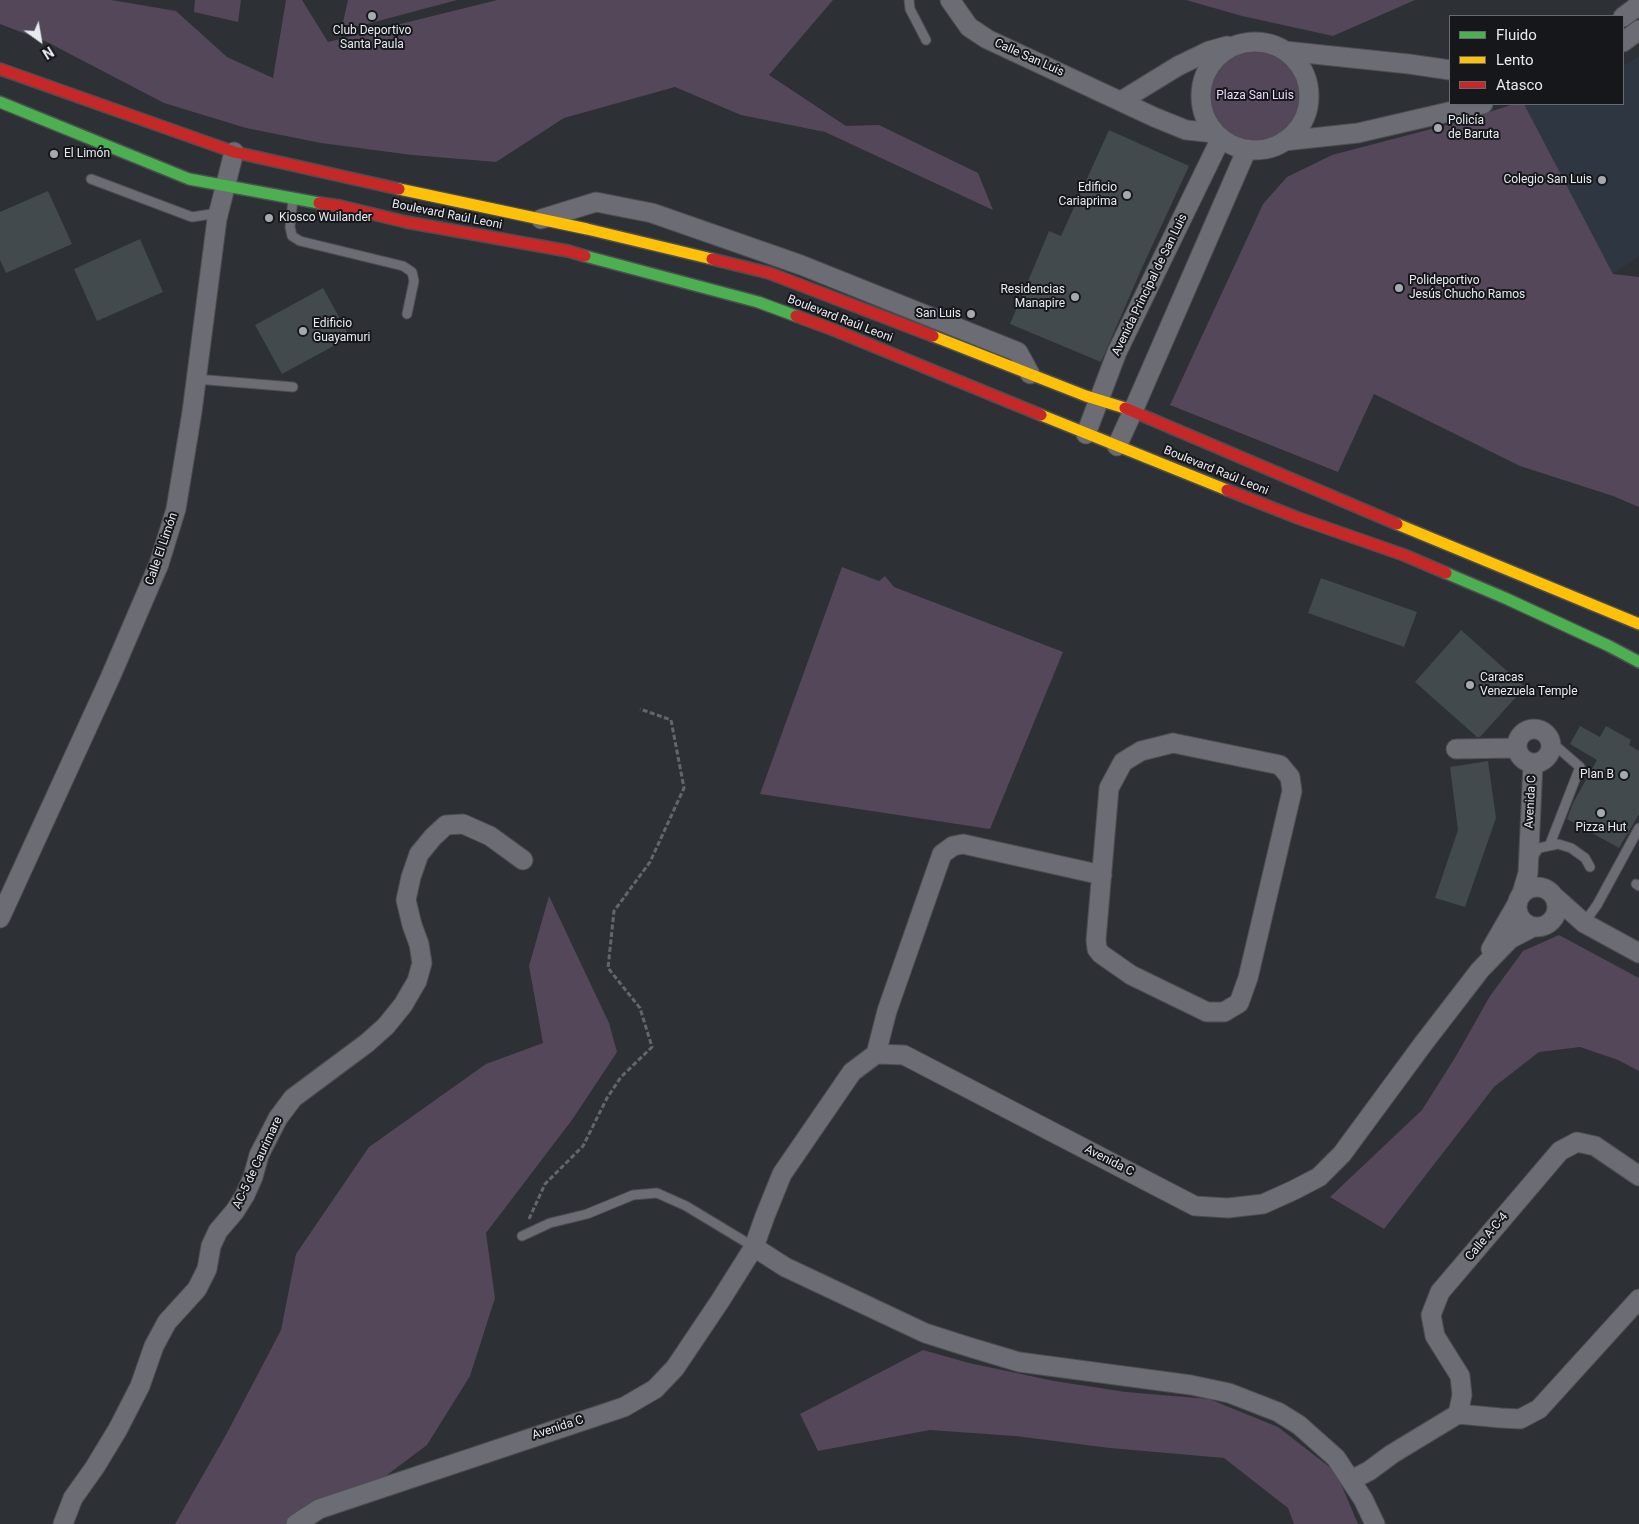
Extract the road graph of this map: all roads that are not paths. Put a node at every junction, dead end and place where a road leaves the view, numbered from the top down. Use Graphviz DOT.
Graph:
graph roads {
  1 [pos="909,0"];
  2 [pos="950,0"];
  3 [pos="1639,5"];
  4 [pos="1624,16"];
  5 [pos="1639,30"];
  6 [pos="926,40"];
  7 [pos="1624,41"];
  8 [pos="1236,45"];
  9 [pos="1285,51"];
  10 [pos="0,69"];
  11 [pos="1449,70"];
  12 [pos="1121,101"];
  13 [pos="0,102"];
  14 [pos="1479,105"];
  15 [pos="1218,135"];
  16 [pos="1284,141"];
  17 [pos="1247,149"];
  18 [pos="234,152"];
  19 [pos="92,179"];
  20 [pos="225,187"];
  21 [pos="293,199"];
  22 [pos="219,213"];
  23 [pos="541,219"];
  24 [pos="407,314"];
  25 [pos="1030,374"];
  26 [pos="196,379"];
  27 [pos="293,387"];
  28 [pos="1100,400"];
  29 [pos="1134,411"];
  30 [pos="1086,434"];
  31 [pos="1116,446"];
  32 [pos="1639,624"];
  33 [pos="1639,662"];
  34 [pos="1550,741"];
  35 [pos="1517,748"];
  36 [pos="1456,749"];
  37 [pos="1533,763"];
  38 [pos="1639,828"];
  39 [pos="1550,844"];
  40 [pos="1531,848"];
  41 [pos="522,860"];
  42 [pos="1590,867"];
  43 [pos="1102,875"];
  44 [pos="1552,893"];
  45 [pos="1520,899"];
  46 [pos="0,918"];
  47 [pos="1552,922"];
  48 [pos="1584,922"];
  49 [pos="1532,927"];
  50 [pos="1639,953"];
  51 [pos="1480,970"];
  52 [pos="876,1054"];
  53 [pos="1639,1176"];
  54 [pos="522,1236"];
  55 [pos="754,1246"];
  56 [pos="1639,1299"];
  57 [pos="1458,1414"];
  58 [pos="1351,1480"];
  59 [pos="63,1524"];
  60 [pos="296,1524"];
  61 [pos="1375,1524"];
  1 -- 6 [label="lane"];
  2 -- 12 [label="street, Calle San Luis"];
  3 -- 4 [label="street"];
  5 -- 7 [label="street"];
  8 -- 9 [label="street"];
  8 -- 12 [label="street"];
  8 -- 15 [label="street"];
  9 -- 11 [label="street"];
  9 -- 16 [label="street"];
  10 -- 18 [label="main road, Boulevard Raúl Leoni"];
  12 -- 15 [label="street, Calle San Luis"];
  13 -- 20 [label="main road, Boulevard Raúl Leoni"];
  14 -- 16 [label="street"];
  15 -- 17 [label="street"];
  15 -- 28 [label="street, Avenida Principal de San Luis"];
  16 -- 17 [label="street"];
  17 -- 29 [label="street"];
  18 -- 20 [label="street, Calle El Limón"];
  18 -- 23 [label="main road, Boulevard Raúl Leoni"];
  19 -- 22 [label="lane"];
  20 -- 21 [label="main road, Boulevard Raúl Leoni"];
  20 -- 22 [label="street, Calle El Limón"];
  21 -- 24 [label="lane"];
  21 -- 30 [label="main road, Boulevard Raúl Leoni"];
  22 -- 26 [label="street, Calle El Limón"];
  23 -- 25 [label="main road, Boulevard Raúl Leoni"];
  23 -- 25 [label="street"];
  25 -- 28 [label="main road, Boulevard Raúl Leoni"];
  26 -- 27 [label="lane"];
  26 -- 46 [label="street, Calle El Limón"];
  28 -- 29 [label="main road, Boulevard Raúl Leoni"];
  28 -- 30 [label="street, Avenida Principal de San Luis"];
  29 -- 31 [label="street"];
  29 -- 32 [label="main road, Boulevard Raúl Leoni"];
  30 -- 31 [label="main road, Boulevard Raúl Leoni"];
  31 -- 33 [label="main road, Boulevard Raúl Leoni"];
  34 -- 35 [label="street"];
  34 -- 37 [label="street, Avenida C"];
  34 -- 39 [label="lane"];
  35 -- 36 [label="street"];
  35 -- 37 [label="street, Avenida C"];
  37 -- 40 [label="street, Avenida C"];
  38 -- 48 [label="lane"];
  39 -- 40 [label="lane"];
  39 -- 42 [label="lane"];
  40 -- 44 [label="street, Avenida C"];
  40 -- 45 [label="street, Avenida C"];
  41 -- 59 [label="street, AC-5 de Caurimare"];
  43 -- 43 [label="street"];
  43 -- 52 [label="street"];
  44 -- 45 [label="street"];
  44 -- 47 [label="street, Avenida C"];
  44 -- 48 [label="street, Avenida C"];
  45 -- 49 [label="street"];
  45 -- 51 [label="street, Avenida C"];
  47 -- 48 [label="street, Avenida C"];
  47 -- 49 [label="street, Avenida C"];
  48 -- 50 [label="street, Avenida C"];
  49 -- 51 [label="street, Avenida C"];
  51 -- 52 [label="street, Avenida C"];
  52 -- 55 [label="street, Avenida C"];
  53 -- 57 [label="street, Calle A-C-4"];
  54 -- 55 [label="lane"];
  55 -- 58 [label="street"];
  55 -- 60 [label="street, Avenida C"];
  56 -- 57 [label="street"];
  57 -- 58 [label="street"];
  58 -- 61 [label="street"];
}
